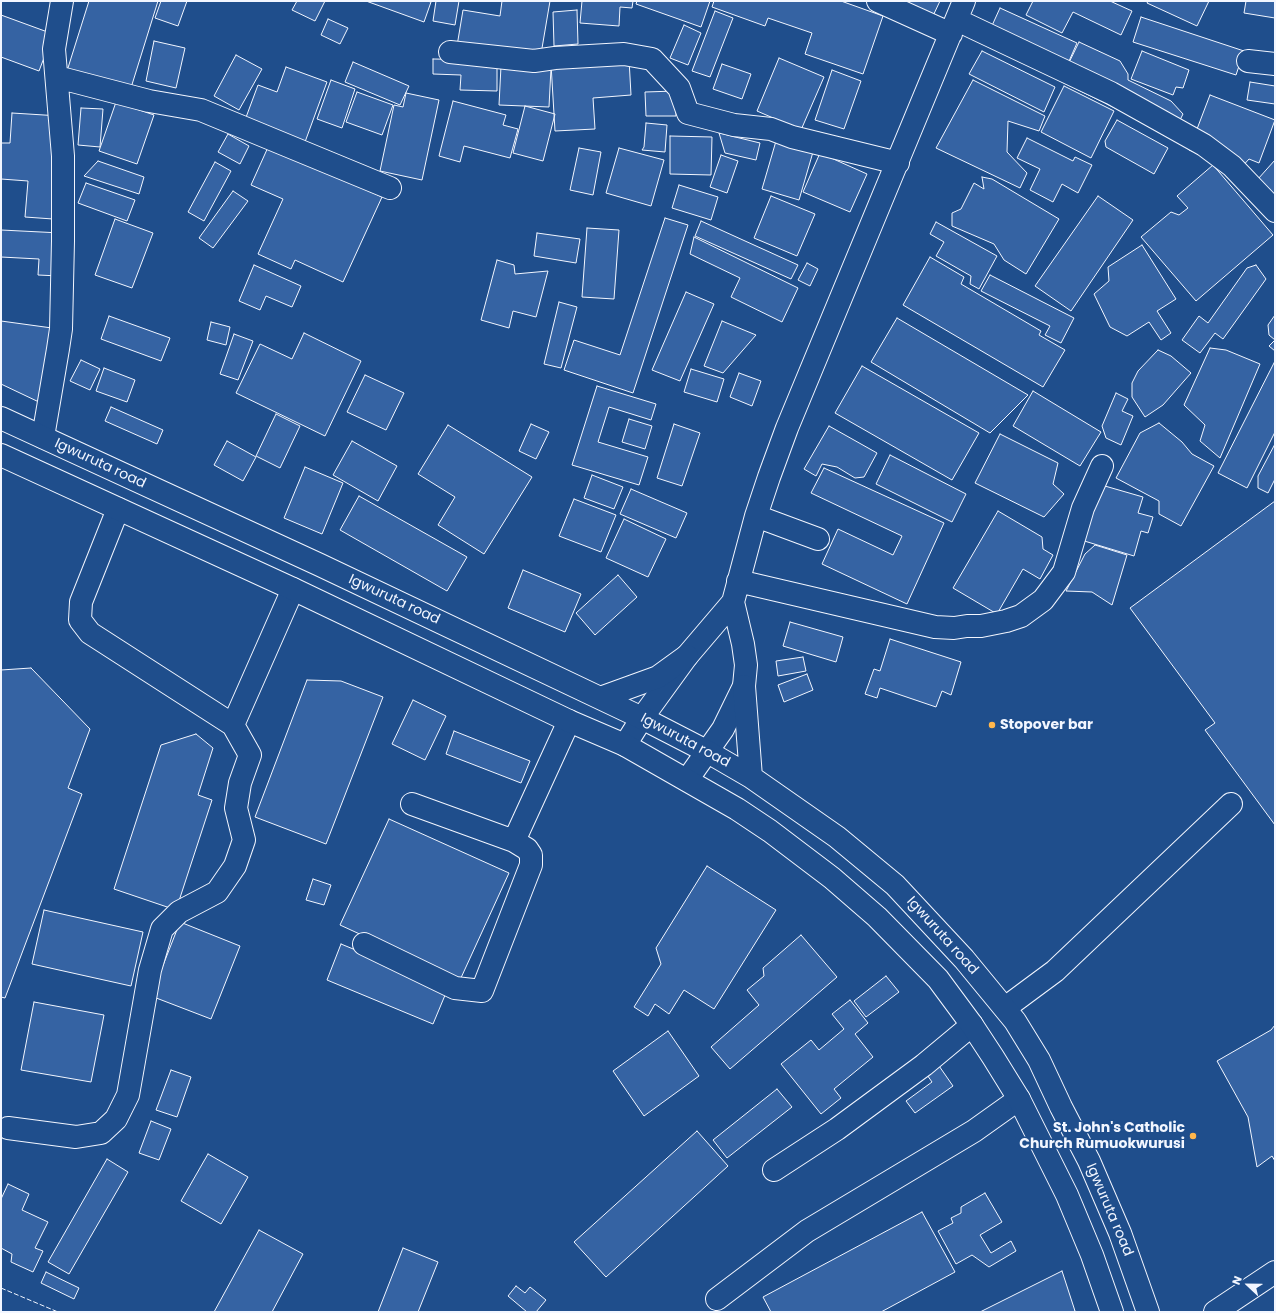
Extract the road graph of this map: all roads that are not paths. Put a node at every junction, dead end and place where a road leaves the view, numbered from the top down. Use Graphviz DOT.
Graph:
graph roads {
  1 [pos="62,1"];
  2 [pos="878,1"];
  3 [pos="957,19"];
  4 [pos="450,52"];
  5 [pos="1248,60"];
  6 [pos="1275,64"];
  7 [pos="57,77"];
  8 [pos="898,163"];
  9 [pos="390,188"];
  10 [pos="1275,211"];
  11 [pos="1,418"];
  12 [pos="43,437"];
  13 [pos="1,455"];
  14 [pos="1102,466"];
  15 [pos="118,509"];
  16 [pos="756,516"];
  17 [pos="818,539"];
  18 [pos="293,589"];
  19 [pos="736,592"];
  20 [pos="687,656"];
  21 [pos="744,686"];
  22 [pos="600,698"];
  23 [pos="642,718"];
  24 [pos="569,721"];
  25 [pos="233,725"];
  26 [pos="625,745"];
  27 [pos="708,752"];
  28 [pos="751,777"];
  29 [pos="687,780"];
  30 [pos="412,804"];
  31 [pos="1230,804"];
  32 [pos="514,841"];
  33 [pos="364,944"];
  34 [pos="1005,1008"];
  35 [pos="972,1025"];
  36 [pos="1019,1099"];
  37 [pos="8,1128"];
  38 [pos="774,1170"];
  39 [pos="1275,1272"];
  40 [pos="717,1299"];
  41 [pos="1112,1312"];
  42 [pos="1148,1312"];
  43 [pos="1215,1312"];
  1 -- 7 [label="main road"];
  2 -- 3 [label="main road"];
  3 -- 8 [label="main road"];
  3 -- 10 [label="main road"];
  4 -- 8 [label="main road"];
  5 -- 6 [label="main road"];
  7 -- 9 [label="main road"];
  7 -- 12 [label="main road"];
  8 -- 16 [label="main road"];
  11 -- 12 [label="main road, Igwuruta road"];
  12 -- 22 [label="main road, Igwuruta road"];
  13 -- 15 [label="main road"];
  14 -- 19 [label="main road"];
  15 -- 18 [label="main road"];
  15 -- 25 [label="main road"];
  16 -- 17 [label="main road"];
  16 -- 19 [label="main road"];
  18 -- 24 [label="main road"];
  18 -- 25 [label="main road"];
  19 -- 20 [label="main road"];
  19 -- 21 [label="main road"];
  20 -- 22 [label="main road"];
  20 -- 23 [label="main road"];
  21 -- 27 [label="main road"];
  21 -- 28 [label="main road"];
  22 -- 23 [label="main road, Igwuruta road"];
  23 -- 26 [label="main road"];
  23 -- 27 [label="main road, Igwuruta road"];
  24 -- 26 [label="main road"];
  24 -- 32 [label="main road"];
  25 -- 37 [label="main road"];
  26 -- 29 [label="main road"];
  27 -- 28 [label="main road, Igwuruta road"];
  27 -- 29 [label="main road"];
  28 -- 34 [label="main road, Igwuruta road"];
  29 -- 35 [label="main road"];
  30 -- 32 [label="main road"];
  31 -- 34 [label="main road"];
  32 -- 33 [label="main road"];
  34 -- 42 [label="main road, Igwuruta road"];
  35 -- 36 [label="main road"];
  35 -- 38 [label="main road"];
  36 -- 40 [label="main road"];
  36 -- 41 [label="main road"];
  39 -- 43 [label="main road"];
}
